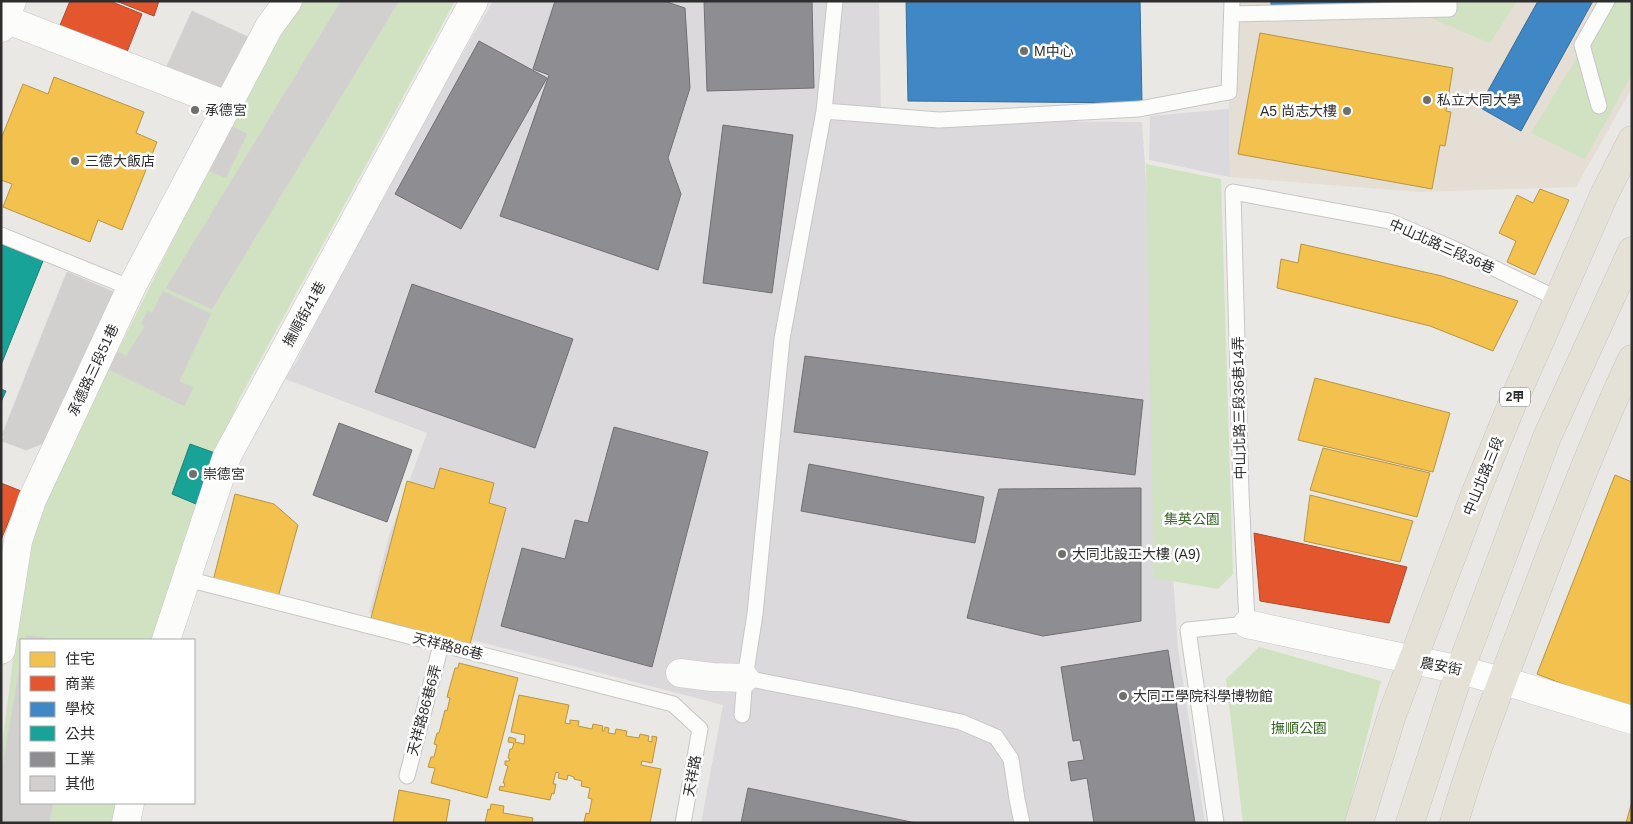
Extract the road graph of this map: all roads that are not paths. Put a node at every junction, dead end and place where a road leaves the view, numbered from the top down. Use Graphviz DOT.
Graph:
graph roads {
  1 [pos="288,1"];
  2 [pos="474,1"];
  3 [pos="835,1"];
  4 [pos="1449,1"];
  5 [pos="1607,1"];
  6 [pos="1232,8"];
  7 [pos="6,16"];
  8 [pos="227,105"];
  9 [pos="1599,106"];
  10 [pos="824,111"];
  11 [pos="1632,140"];
  12 [pos="1233,192"];
  13 [pos="1,235"];
  14 [pos="1632,251"];
  15 [pos="131,288"];
  16 [pos="1558,299"];
  17 [pos="1632,359"];
  18 [pos="187,579"];
  19 [pos="1247,624"];
  20 [pos="166,639"];
  21 [pos="441,645"];
  22 [pos="1,650"];
  23 [pos="1412,661"];
  24 [pos="1460,670"];
  25 [pos="680,673"];
  26 [pos="744,678"];
  27 [pos="1502,680"];
  28 [pos="742,716"];
  29 [pos="1632,720"];
  30 [pos="700,729"];
  31 [pos="406,776"];
  32 [pos="130,804"];
  33 [pos="126,823"];
  34 [pos="684,823"];
  35 [pos="1022,823"];
  36 [pos="1216,823"];
  37 [pos="1359,823"];
  38 [pos="1410,823"];
  39 [pos="1454,823"];
  1 -- 8 [label="street, 承德路三段51巷"];
  2 -- 18 [label="street, 撫順街41巷"];
  3 -- 10 [label="lane"];
  4 -- 6 [label="lane"];
  5 -- 9 [label="lane"];
  6 -- 10 [label="lane"];
  7 -- 8 [label="street"];
  8 -- 15 [label="street, 承德路三段51巷"];
  10 -- 26 [label="lane"];
  11 -- 16 [label="main road, 中山北路三段 / 2甲"];
  12 -- 16 [label="lane, 中山北路三段36巷"];
  12 -- 19 [label="lane, 中山北路三段36巷14弄"];
  13 -- 15 [label="lane"];
  14 -- 24 [label="main road"];
  15 -- 22 [label="street, 承德路三段51巷"];
  16 -- 23 [label="main road, 中山北路三段 / 2甲"];
  17 -- 27 [label="main road"];
  18 -- 20 [label="street, 撫順街41巷"];
  18 -- 21 [label="lane, 天祥路86巷"];
  19 -- 23 [label="street, 農安街"];
  19 -- 36 [label="lane"];
  21 -- 30 [label="lane, 天祥路86巷"];
  21 -- 31 [label="lane, 天祥路86巷6弄"];
  23 -- 24 [label="street, 農安街"];
  23 -- 37 [label="main road, 中山北路三段 / 2甲"];
  24 -- 27 [label="street, 農安街"];
  24 -- 38 [label="main road"];
  25 -- 26 [label="street"];
  26 -- 28 [label="lane"];
  26 -- 35 [label="lane"];
  27 -- 29 [label="street, 農安街"];
  27 -- 39 [label="main road"];
  30 -- 34 [label="lane, 天祥路"];
  32 -- 33 [label="street"];
}
